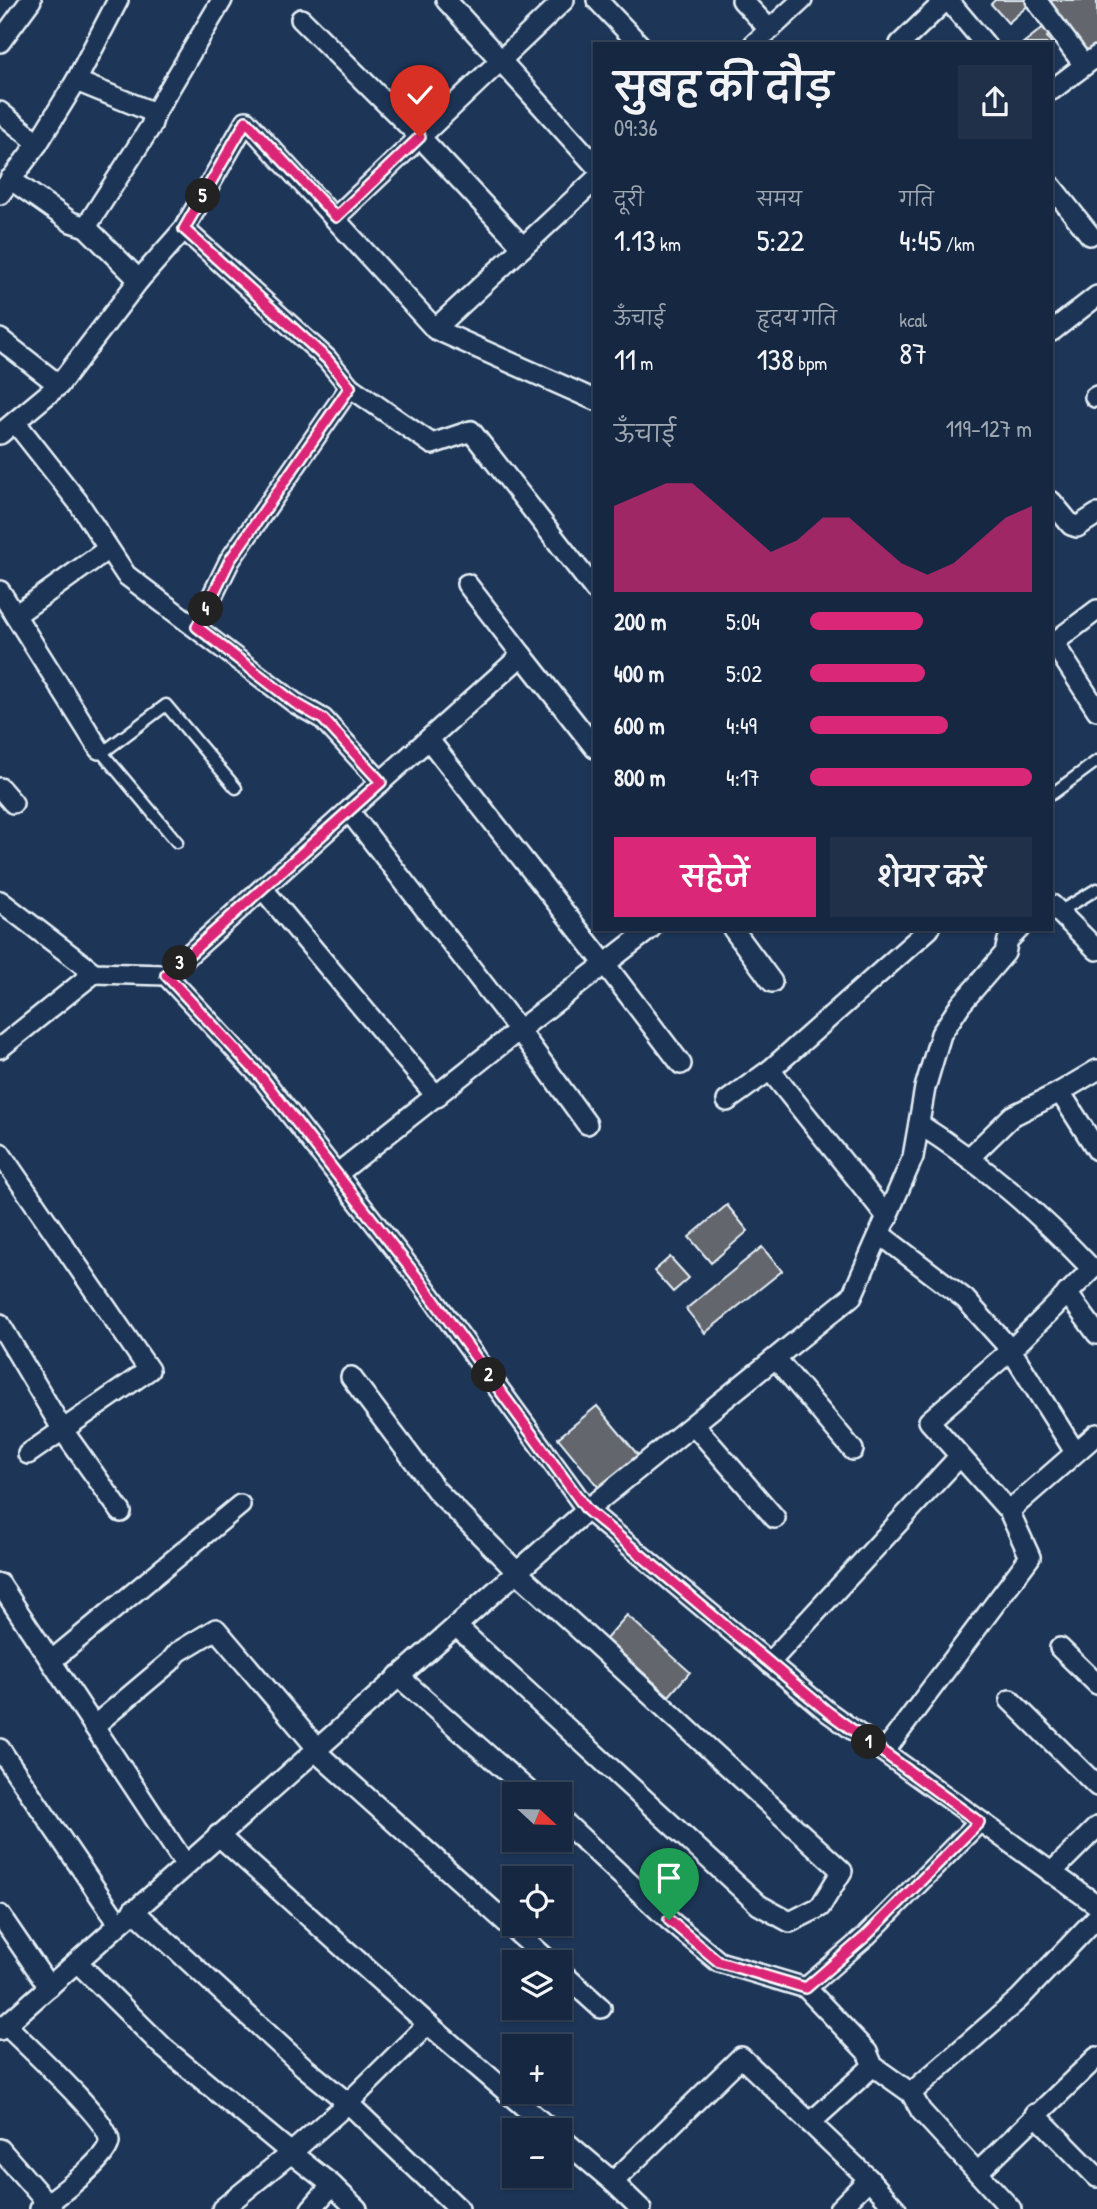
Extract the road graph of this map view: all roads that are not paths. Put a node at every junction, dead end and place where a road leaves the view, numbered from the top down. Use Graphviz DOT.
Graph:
graph roads {
  1 [pos="30,0"];
  2 [pos="118,0"];
  3 [pos="222,0"];
  4 [pos="446,0"];
  5 [pos="564,0"];
  6 [pos="597,0"];
  7 [pos="742,0"];
  8 [pos="802,0"];
  9 [pos="947,0"];
  10 [pos="1036,0"];
  11 [pos="301,19"];
  12 [pos="769,29"];
  13 [pos="0,42"];
  14 [pos="637,42"];
  15 [pos="756,42"];
  16 [pos="902,42"];
  17 [pos="983,42"];
  18 [pos="499,59"];
  19 [pos="1091,60"];
  20 [pos="76,81"];
  21 [pos="1053,89"];
  22 [pos="0,113"];
  23 [pos="155,113"];
  24 [pos="420,137"];
  25 [pos="38,143"];
  26 [pos="593,163"];
  27 [pos="593,182"];
  28 [pos="5,186"];
  29 [pos="1053,188"];
  30 [pos="336,217"];
  31 [pos="86,226"];
  32 [pos="184,229"];
  33 [pos="1090,235"];
  34 [pos="523,247"];
  35 [pos="139,280"];
  36 [pos="1097,296"];
  37 [pos="435,329"];
  38 [pos="1053,330"];
  39 [pos="0,339"];
  40 [pos="59,385"];
  41 [pos="350,387"];
  42 [pos="593,399"];
  43 [pos="7,428"];
  44 [pos="1053,503"];
  45 [pos="1097,514"];
  46 [pos="108,549"];
  47 [pos="467,584"];
  48 [pos="593,587"];
  49 [pos="0,591"];
  50 [pos="1097,610"];
  51 [pos="17,614"];
  52 [pos="197,627"];
  53 [pos="1053,642"];
  54 [pos="1053,644"];
  55 [pos="523,655"];
  56 [pos="1097,710"];
  57 [pos="429,740"];
  58 [pos="593,745"];
  59 [pos="101,751"];
  60 [pos="1097,761"];
  61 [pos="381,782"];
  62 [pos="0,788"];
  63 [pos="236,788"];
  64 [pos="1053,793"];
  65 [pos="13,803"];
  66 [pos="349,811"];
  67 [pos="177,842"];
  68 [pos="263,888"];
  69 [pos="1097,889"];
  70 [pos="0,901"];
  71 [pos="1054,909"];
  72 [pos="647,931"];
  73 [pos="734,931"];
  74 [pos="927,931"];
  75 [pos="1017,931"];
  76 [pos="1097,950"];
  77 [pos="606,964"];
  78 [pos="94,973"];
  79 [pos="166,975"];
  80 [pos="772,982"];
  81 [pos="519,1030"];
  82 [pos="0,1048"];
  83 [pos="681,1064"];
  84 [pos="769,1070"];
  85 [pos="1097,1070"];
  86 [pos="1060,1092"];
  87 [pos="436,1097"];
  88 [pos="727,1101"];
  89 [pos="587,1124"];
  90 [pos="919,1124"];
  91 [pos="1097,1150"];
  92 [pos="0,1153"];
  93 [pos="970,1157"];
  94 [pos="337,1174"];
  95 [pos="884,1226"];
  96 [pos="1067,1293"];
  97 [pos="0,1324"];
  98 [pos="1097,1334"];
  99 [pos="1011,1350"];
  100 [pos="777,1360"];
  101 [pos="351,1377"];
  102 [pos="694,1425"];
  103 [pos="64,1432"];
  104 [pos="1097,1434"];
  105 [pos="853,1450"];
  106 [pos="1074,1452"];
  107 [pos="28,1454"];
  108 [pos="958,1458"];
  109 [pos="240,1505"];
  110 [pos="587,1510"];
  111 [pos="1009,1511"];
  112 [pos="121,1512"];
  113 [pos="775,1518"];
  114 [pos="517,1572"];
  115 [pos="0,1584"];
  116 [pos="456,1626"];
  117 [pos="1060,1648"];
  118 [pos="51,1661"];
  119 [pos="769,1663"];
  120 [pos="398,1676"];
  121 [pos="1097,1684"];
  122 [pos="1010,1700"];
  123 [pos="94,1726"];
  124 [pos="317,1748"];
  125 [pos="0,1749"];
  126 [pos="884,1752"];
  127 [pos="518,1782"];
  128 [pos="1097,1786"];
  129 [pos="979,1822"];
  130 [pos="1097,1827"];
  131 [pos="572,1829"];
  132 [pos="218,1835"];
  133 [pos="186,1864"];
  134 [pos="1051,1873"];
  135 [pos="1097,1905"];
  136 [pos="134,1910"];
  137 [pos="0,1915"];
  138 [pos="1097,1917"];
  139 [pos="119,1924"];
  140 [pos="537,1950"];
  141 [pos="77,1962"];
  142 [pos="572,1982"];
  143 [pos="49,1987"];
  144 [pos="806,1988"];
  145 [pos="601,2008"];
  146 [pos="428,2024"];
  147 [pos="3,2027"];
  148 [pos="1097,2057"];
  149 [pos="873,2066"];
  150 [pos="911,2093"];
  151 [pos="348,2103"];
  152 [pos="1035,2114"];
  153 [pos="537,2118"];
  154 [pos="810,2123"];
  155 [pos="572,2147"];
  156 [pos="0,2149"];
  157 [pos="291,2153"];
  158 [pos="978,2172"];
  159 [pos="1097,2177"];
  160 [pos="869,2179"];
  161 [pos="613,2182"];
  162 [pos="332,2185"];
  163 [pos="46,2207"];
  164 [pos="222,2209"];
  165 [pos="311,2209"];
  166 [pos="357,2209"];
  167 [pos="459,2209"];
  168 [pos="641,2209"];
  169 [pos="839,2209"];
  170 [pos="896,2209"];
  171 [pos="1011,2209"];
  1 -- 13 [label="street"];
  2 -- 20 [label="street"];
  3 -- 23 [label="street"];
  4 -- 18 [label="street"];
  5 -- 18 [label="street"];
  6 -- 14 [label="street"];
  7 -- 12 [label="street"];
  8 -- 12 [label="street"];
  9 -- 16 [label="street"];
  9 -- 17 [label="street"];
  10 -- 19 [label="street"];
  11 -- 24 [label="street"];
  12 -- 15 [label="street"];
  18 -- 24 [label="street"];
  18 -- 26 [label="street"];
  19 -- 21 [label="street"];
  20 -- 23 [label="street"];
  20 -- 25 [label="street"];
  22 -- 25 [label="street"];
  23 -- 31 [label="street"];
  24 -- 30 [label="street"];
  24 -- 34 [label="street"];
  25 -- 28 [label="street"];
  27 -- 34 [label="street"];
  28 -- 31 [label="street"];
  29 -- 33 [label="street"];
  30 -- 32 [label="street"];
  30 -- 37 [label="street"];
  31 -- 35 [label="street"];
  32 -- 35 [label="street"];
  32 -- 41 [label="street"];
  34 -- 37 [label="street"];
  35 -- 40 [label="street"];
  36 -- 38 [label="street"];
  37 -- 42 [label="street"];
  39 -- 40 [label="street"];
  40 -- 43 [label="street"];
  41 -- 48 [label="street"];
  41 -- 52 [label="street"];
  43 -- 46 [label="street"];
  44 -- 45 [label="street"];
  46 -- 51 [label="street"];
  46 -- 52 [label="street"];
  47 -- 55 [label="street"];
  49 -- 51 [label="street"];
  50 -- 53 [label="street"];
  51 -- 59 [label="street"];
  52 -- 61 [label="street"];
  54 -- 56 [label="street"];
  55 -- 57 [label="street"];
  55 -- 58 [label="street"];
  57 -- 61 [label="street"];
  57 -- 77 [label="street"];
  59 -- 63 [label="lane"];
  59 -- 67 [label="lane"];
  60 -- 64 [label="lane"];
  61 -- 66 [label="street"];
  62 -- 65 [label="street"];
  66 -- 68 [label="street"];
  66 -- 81 [label="street"];
  68 -- 79 [label="street"];
  68 -- 87 [label="street"];
  69 -- 71 [label="lane"];
  70 -- 78 [label="street"];
  71 -- 76 [label="street"];
  72 -- 77 [label="street"];
  73 -- 80 [label="street"];
  74 -- 84 [label="street"];
  75 -- 90 [label="street"];
  77 -- 81 [label="street"];
  77 -- 83 [label="street"];
  78 -- 79 [label="street"];
  78 -- 82 [label="street"];
  79 -- 94 [label="street"];
  81 -- 87 [label="street"];
  81 -- 89 [label="street"];
  84 -- 88 [label="street"];
  84 -- 95 [label="street"];
  85 -- 86 [label="street"];
  86 -- 91 [label="street"];
  86 -- 93 [label="street"];
  87 -- 94 [label="street"];
  90 -- 93 [label="street"];
  90 -- 95 [label="street"];
  92 -- 103 [label="street"];
  93 -- 96 [label="street"];
  94 -- 110 [label="street"];
  95 -- 99 [label="street"];
  95 -- 100 [label="street"];
  96 -- 98 [label="street"];
  96 -- 99 [label="street"];
  97 -- 103 [label="street"];
  99 -- 106 [label="street"];
  99 -- 108 [label="street"];
  100 -- 102 [label="street"];
  100 -- 105 [label="street"];
  101 -- 114 [label="street"];
  102 -- 110 [label="street"];
  102 -- 113 [label="street"];
  103 -- 107 [label="street"];
  103 -- 112 [label="street"];
  104 -- 106 [label="street"];
  106 -- 111 [label="street"];
  108 -- 111 [label="street"];
  108 -- 119 [label="street"];
  109 -- 118 [label="street"];
  110 -- 114 [label="street"];
  110 -- 119 [label="street"];
  111 -- 126 [label="street"];
  114 -- 116 [label="street"];
  114 -- 116 [label="street"];
  115 -- 118 [label="street"];
  116 -- 120 [label="street"];
  117 -- 121 [label="street"];
  118 -- 123 [label="street"];
  119 -- 126 [label="street"];
  120 -- 124 [label="street"];
  120 -- 127 [label="street"];
  122 -- 128 [label="street"];
  123 -- 124 [label="street"];
  123 -- 133 [label="street"];
  124 -- 132 [label="street"];
  124 -- 140 [label="street"];
  125 -- 139 [label="street"];
  126 -- 129 [label="street"];
  129 -- 134 [label="street"];
  129 -- 144 [label="street"];
  130 -- 134 [label="street"];
  131 -- 144 [label="street"];
  132 -- 133 [label="street"];
  132 -- 146 [label="street"];
  133 -- 136 [label="street"];
  134 -- 135 [label="street"];
  136 -- 139 [label="street"];
  136 -- 151 [label="street"];
  137 -- 143 [label="street"];
  138 -- 150 [label="street"];
  139 -- 141 [label="street"];
  141 -- 143 [label="street"];
  141 -- 157 [label="street"];
  142 -- 145 [label="street"];
  143 -- 147 [label="street"];
  144 -- 149 [label="street"];
  146 -- 151 [label="street"];
  146 -- 153 [label="street"];
  147 -- 163 [label="street"];
  148 -- 152 [label="street"];
  149 -- 150 [label="street"];
  149 -- 154 [label="street"];
  150 -- 158 [label="street"];
  151 -- 157 [label="street"];
  151 -- 167 [label="street"];
  152 -- 158 [label="street"];
  152 -- 159 [label="street"];
  154 -- 160 [label="street"];
  154 -- 161 [label="street"];
  155 -- 161 [label="street"];
  156 -- 163 [label="street"];
  157 -- 162 [label="street"];
  157 -- 164 [label="street"];
  158 -- 171 [label="street"];
  160 -- 169 [label="street"];
  160 -- 170 [label="street"];
  161 -- 168 [label="street"];
  162 -- 165 [label="street"];
  162 -- 166 [label="street"];
}
